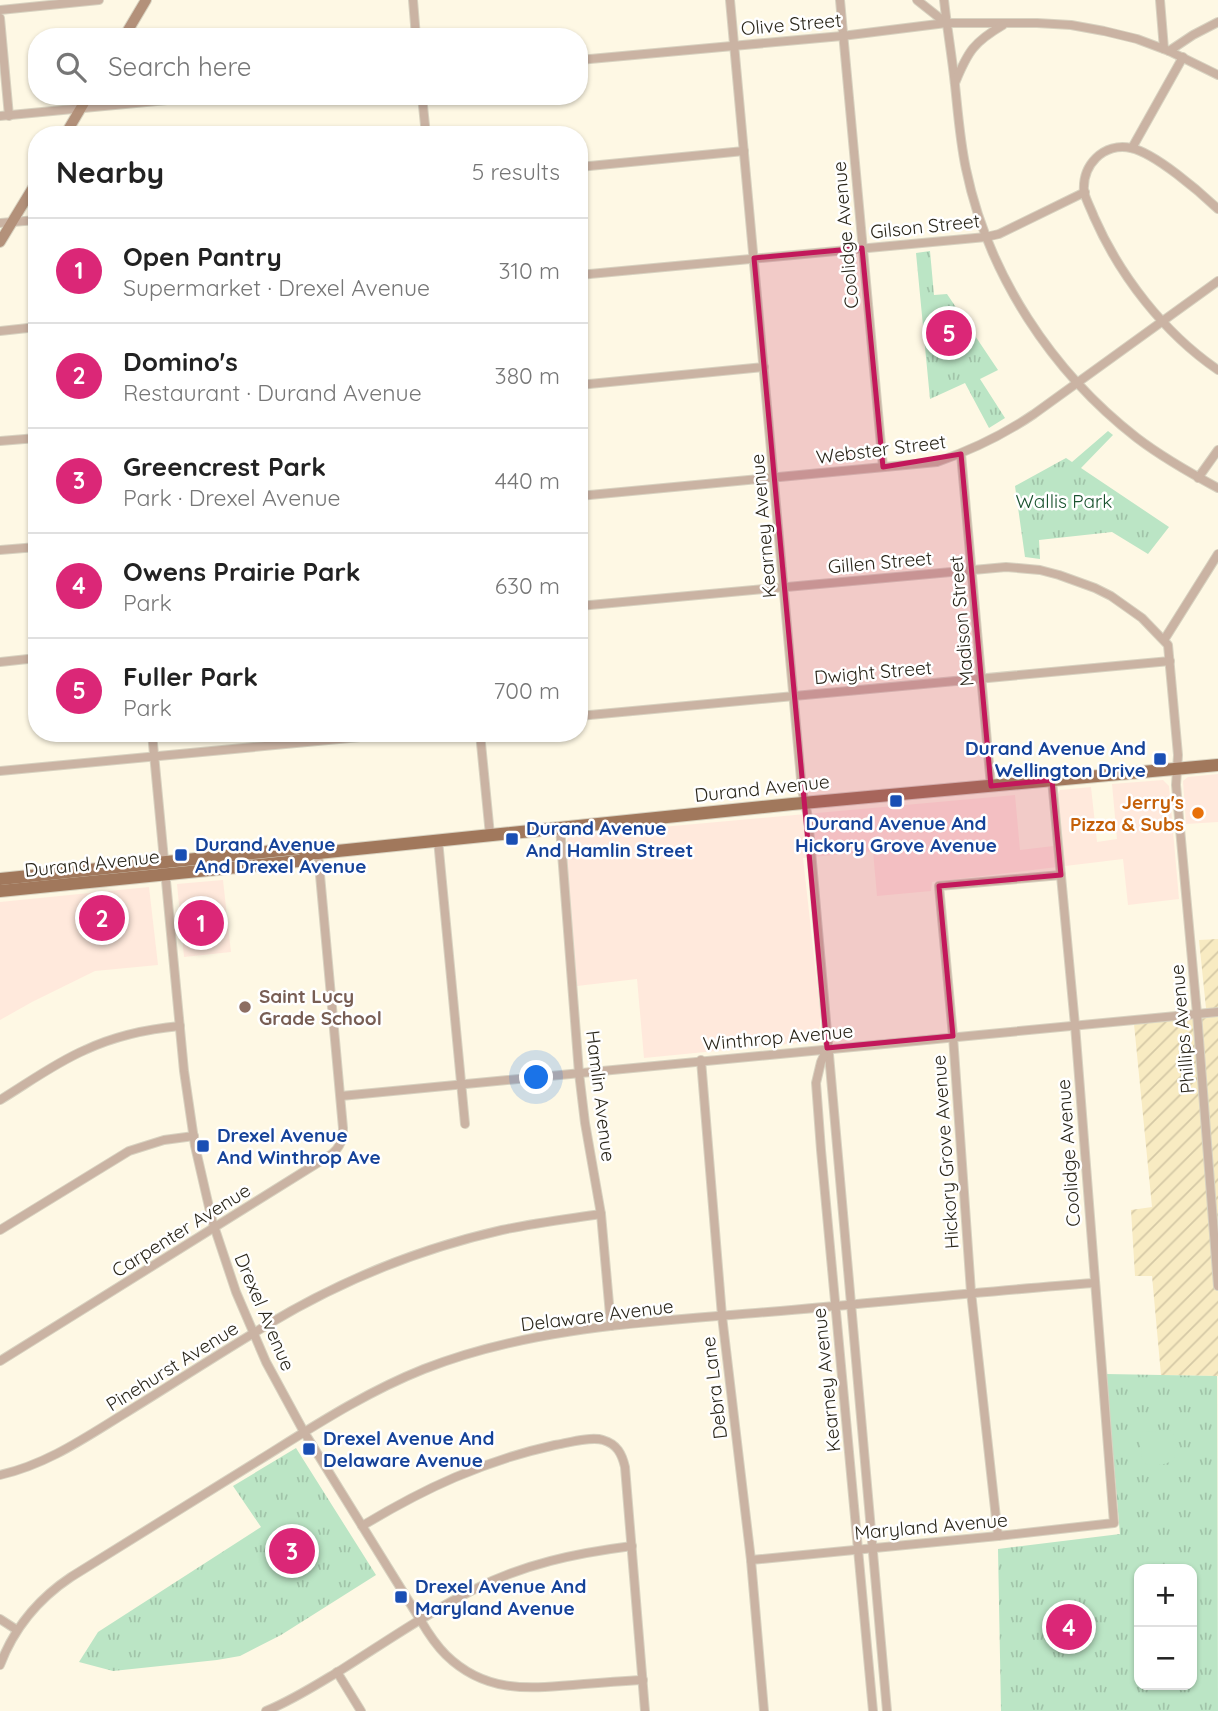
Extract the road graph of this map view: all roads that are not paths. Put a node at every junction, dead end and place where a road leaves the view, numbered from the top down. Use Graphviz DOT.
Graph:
graph roads {
  1 [pos="99,0"];
  2 [pos="146,0"];
  3 [pos="413,0"];
  4 [pos="730,0"];
  5 [pos="840,0"];
  6 [pos="917,0"];
  7 [pos="944,0"];
  8 [pos="1160,0"];
  9 [pos="0,10"];
  10 [pos="0,18"];
  11 [pos="1218,22"];
  12 [pos="946,23"];
  13 [pos="1006,23"];
  14 [pos="129,28"];
  15 [pos="415,28"];
  16 [pos="842,36"];
  17 [pos="734,46"];
  18 [pos="1166,50"];
  19 [pos="1183,57"];
  20 [pos="588,60"];
  21 [pos="1218,75"];
  22 [pos="955,84"];
  23 [pos="82,105"];
  24 [pos="120,105"];
  25 [pos="423,105"];
  26 [pos="80,109"];
  27 [pos="4,116"];
  28 [pos="70,126"];
  29 [pos="425,126"];
  30 [pos="1132,148"];
  31 [pos="744,152"];
  32 [pos="588,166"];
  33 [pos="1084,192"];
  34 [pos="28,196"];
  35 [pos="1218,209"];
  36 [pos="28,221"];
  37 [pos="12,222"];
  38 [pos="0,223"];
  39 [pos="986,237"];
  40 [pos="0,242"];
  41 [pos="862,248"];
  42 [pos="754,258"];
  43 [pos="588,274"];
  44 [pos="1218,281"];
  45 [pos="1163,321"];
  46 [pos="28,328"];
  47 [pos="0,331"];
  48 [pos="764,368"];
  49 [pos="1218,370"];
  50 [pos="1077,383"];
  51 [pos="588,384"];
  52 [pos="28,439"];
  53 [pos="0,441"];
  54 [pos="1218,450"];
  55 [pos="961,454"];
  56 [pos="883,467"];
  57 [pos="774,477"];
  58 [pos="1198,478"];
  59 [pos="1218,488"];
  60 [pos="588,495"];
  61 [pos="28,548"];
  62 [pos="0,550"];
  63 [pos="1218,554"];
  64 [pos="972,569"];
  65 [pos="785,586"];
  66 [pos="588,605"];
  67 [pos="1164,640"];
  68 [pos="28,659"];
  69 [pos="1170,661"];
  70 [pos="0,662"];
  71 [pos="982,678"];
  72 [pos="795,695"];
  73 [pos="588,715"];
  74 [pos="153,742"];
  75 [pos="309,742"];
  76 [pos="481,742"];
  77 [pos="154,757"];
  78 [pos="1218,765"];
  79 [pos="1177,768"];
  80 [pos="0,771"];
  81 [pos="1052,780"];
  82 [pos="991,786"];
  83 [pos="805,803"];
  84 [pos="560,827"];
  85 [pos="490,835"];
  86 [pos="438,840"];
  87 [pos="314,853"];
  88 [pos="164,869"];
  89 [pos="1061,875"];
  90 [pos="0,879"];
  91 [pos="0,891"];
  92 [pos="1218,1012"];
  93 [pos="1197,1014"];
  94 [pos="1075,1025"];
  95 [pos="180,1026"];
  96 [pos="953,1036"];
  97 [pos="827,1048"];
  98 [pos="701,1060"];
  99 [pos="579,1073"];
  100 [pos="461,1084"];
  101 [pos="341,1096"];
  102 [pos="0,1100"];
  103 [pos="465,1124"];
  104 [pos="194,1136"];
  105 [pos="601,1214"];
  106 [pos="215,1227"];
  107 [pos="0,1230"];
  108 [pos="1094,1283"];
  109 [pos="1218,1286"];
  110 [pos="971,1292"];
  111 [pos="850,1305"];
  112 [pos="834,1307"];
  113 [pos="722,1316"];
  114 [pos="611,1326"];
  115 [pos="254,1333"];
  116 [pos="0,1361"];
  117 [pos="304,1432"];
  118 [pos="0,1475"];
  119 [pos="1114,1523"];
  120 [pos="362,1526"];
  121 [pos="998,1536"];
  122 [pos="632,1546"];
  123 [pos="873,1548"];
  124 [pos="859,1549"];
  125 [pos="751,1560"];
  126 [pos="0,1619"];
  127 [pos="421,1620"];
  128 [pos="17,1630"];
  129 [pos="0,1665"];
  130 [pos="337,1672"];
  131 [pos="643,1679"];
  132 [pos="266,1711"];
  133 [pos="361,1711"];
  134 [pos="645,1711"];
  135 [pos="764,1711"];
  136 [pos="873,1711"];
  137 [pos="887,1711"];
  1 -- 9 [label="street"];
  2 -- 14 [label="street"];
  3 -- 15 [label="street"];
  4 -- 17 [label="street, Kearney Avenue"];
  5 -- 16 [label="street, Coolidge Avenue"];
  6 -- 12 [label="street"];
  7 -- 12 [label="street"];
  8 -- 18 [label="street"];
  10 -- 27 [label="street"];
  11 -- 18 [label="street"];
  12 -- 13 [label="street, Olive Street"];
  12 -- 16 [label="street, Olive Street"];
  12 -- 22 [label="street"];
  13 -- 18 [label="street, Olive Street"];
  13 -- 22 [label="street"];
  16 -- 17 [label="street, Olive Street"];
  16 -- 41 [label="street, Coolidge Avenue"];
  17 -- 20 [label="street, Olive Street"];
  17 -- 31 [label="street, Kearney Avenue"];
  18 -- 19 [label="street, Olive Street"];
  19 -- 21 [label="street, Olive Street"];
  19 -- 30 [label="street"];
  22 -- 39 [label="street"];
  23 -- 26 [label="street"];
  24 -- 26 [label="street"];
  25 -- 29 [label="street"];
  26 -- 27 [label="street"];
  26 -- 28 [label="street"];
  30 -- 33 [label="street"];
  30 -- 35 [label="street"];
  31 -- 32 [label="street"];
  31 -- 42 [label="street, Kearney Avenue"];
  33 -- 39 [label="street, Gilson Street"];
  33 -- 45 [label="street"];
  34 -- 37 [label="street"];
  36 -- 37 [label="street"];
  37 -- 38 [label="street"];
  37 -- 40 [label="street"];
  39 -- 41 [label="street, Gilson Street"];
  39 -- 50 [label="street"];
  41 -- 42 [label="street, Gilson Street"];
  41 -- 56 [label="street, Coolidge Avenue"];
  42 -- 43 [label="street, Gilson Street"];
  42 -- 48 [label="street, Kearney Avenue"];
  44 -- 45 [label="street, Webster Street"];
  45 -- 49 [label="street"];
  45 -- 50 [label="street, Webster Street"];
  46 -- 47 [label="street"];
  48 -- 51 [label="street"];
  48 -- 57 [label="street, Kearney Avenue"];
  50 -- 55 [label="street, Webster Street"];
  50 -- 58 [label="street"];
  52 -- 53 [label="street"];
  54 -- 58 [label="street"];
  55 -- 56 [label="street, Webster Street"];
  55 -- 64 [label="street, Madison Street"];
  56 -- 57 [label="street, Webster Street"];
  57 -- 60 [label="street, Webster Street"];
  57 -- 65 [label="street, Kearney Avenue"];
  58 -- 59 [label="street"];
  61 -- 62 [label="street"];
  63 -- 67 [label="street"];
  64 -- 65 [label="street, Gillen Street"];
  64 -- 67 [label="street, Gillen Street"];
  64 -- 71 [label="street, Madison Street"];
  65 -- 66 [label="street, Gillen Street"];
  65 -- 72 [label="street, Kearney Avenue"];
  67 -- 69 [label="street, Phillips Avenue"];
  68 -- 70 [label="street"];
  69 -- 71 [label="street, Dwight Street"];
  69 -- 79 [label="street, Phillips Avenue"];
  71 -- 72 [label="street, Dwight Street"];
  71 -- 82 [label="street, Madison Street"];
  72 -- 73 [label="street, Dwight Street"];
  72 -- 83 [label="street, Kearney Avenue"];
  74 -- 77 [label="street, Drexel Avenue"];
  75 -- 77 [label="street"];
  76 -- 85 [label="street"];
  77 -- 80 [label="street"];
  77 -- 88 [label="street, Drexel Avenue"];
  78 -- 79 [label="main road, Durand Avenue"];
  79 -- 81 [label="main road, Durand Avenue"];
  79 -- 93 [label="street, Phillips Avenue"];
  81 -- 82 [label="main road, Durand Avenue"];
  81 -- 89 [label="street, Coolidge Avenue"];
  82 -- 83 [label="main road, Durand Avenue"];
  83 -- 84 [label="main road, Durand Avenue"];
  83 -- 97 [label="street, Kearney Avenue"];
  84 -- 85 [label="main road, Durand Avenue"];
  84 -- 99 [label="street, Hamlin Avenue"];
  85 -- 86 [label="main road, Durand Avenue"];
  86 -- 87 [label="main road, Durand Avenue"];
  86 -- 100 [label="street"];
  87 -- 88 [label="main road, Durand Avenue"];
  87 -- 101 [label="street, Carpenter Avenue"];
  88 -- 90 [label="main road, Durand Avenue"];
  88 -- 91 [label="main road, Durand Avenue"];
  88 -- 95 [label="street, Drexel Avenue"];
  89 -- 94 [label="street, Coolidge Avenue"];
  89 -- 96 [label="street, Hickory Grove Avenue"];
  92 -- 93 [label="street, Winthrop Avenue"];
  93 -- 94 [label="street, Winthrop Avenue"];
  93 -- 109 [label="street, Phillips Avenue"];
  94 -- 96 [label="street, Winthrop Avenue"];
  94 -- 108 [label="street, Coolidge Avenue"];
  95 -- 102 [label="street"];
  95 -- 104 [label="street, Drexel Avenue"];
  96 -- 97 [label="street, Winthrop Avenue"];
  96 -- 110 [label="street, Hickory Grove Avenue"];
  97 -- 98 [label="street, Winthrop Avenue"];
  97 -- 111 [label="street, Kearney Avenue"];
  97 -- 112 [label="street, Kearney Avenue"];
  98 -- 99 [label="street, Winthrop Avenue"];
  98 -- 113 [label="street, Debra Lane"];
  99 -- 100 [label="street, Winthrop Avenue"];
  99 -- 105 [label="street, Hamlin Avenue"];
  100 -- 101 [label="street, Winthrop Avenue"];
  100 -- 103 [label="street"];
  101 -- 106 [label="street, Carpenter Avenue"];
  104 -- 106 [label="street, Drexel Avenue"];
  104 -- 107 [label="street"];
  105 -- 114 [label="street, Hamlin Avenue"];
  105 -- 115 [label="street, Pinehurst Avenue"];
  106 -- 115 [label="street, Drexel Avenue"];
  106 -- 116 [label="street, Carpenter Avenue"];
  108 -- 110 [label="street, Delaware Avenue"];
  108 -- 119 [label="street, Coolidge Avenue"];
  110 -- 111 [label="street, Delaware Avenue"];
  110 -- 121 [label="street, Hickory Grove Avenue"];
  111 -- 112 [label="street, Delaware Avenue"];
  111 -- 123 [label="street, Kearney Avenue"];
  112 -- 113 [label="street, Delaware Avenue"];
  112 -- 124 [label="street, Kearney Avenue"];
  113 -- 114 [label="street, Delaware Avenue"];
  113 -- 125 [label="street, Debra Lane"];
  114 -- 117 [label="street, Delaware Avenue"];
  115 -- 117 [label="street, Drexel Avenue"];
  115 -- 118 [label="street, Pinehurst Avenue"];
  117 -- 120 [label="street, Drexel Avenue"];
  117 -- 128 [label="street, Delaware Avenue"];
  119 -- 121 [label="street, Maryland Avenue"];
  120 -- 122 [label="street"];
  120 -- 127 [label="street, Drexel Avenue"];
  121 -- 123 [label="street, Maryland Avenue"];
  122 -- 127 [label="street"];
  122 -- 131 [label="street"];
  123 -- 124 [label="street, Maryland Avenue"];
  123 -- 137 [label="street, Kearney Avenue"];
  124 -- 125 [label="street, Maryland Avenue"];
  124 -- 136 [label="street, Kearney Avenue"];
  125 -- 135 [label="street, Debra Lane"];
  126 -- 128 [label="street"];
  127 -- 130 [label="street"];
  127 -- 131 [label="street, Drexel Avenue"];
  128 -- 129 [label="street, Delaware Avenue"];
  130 -- 132 [label="street"];
  130 -- 133 [label="street"];
  131 -- 134 [label="street"];
}
